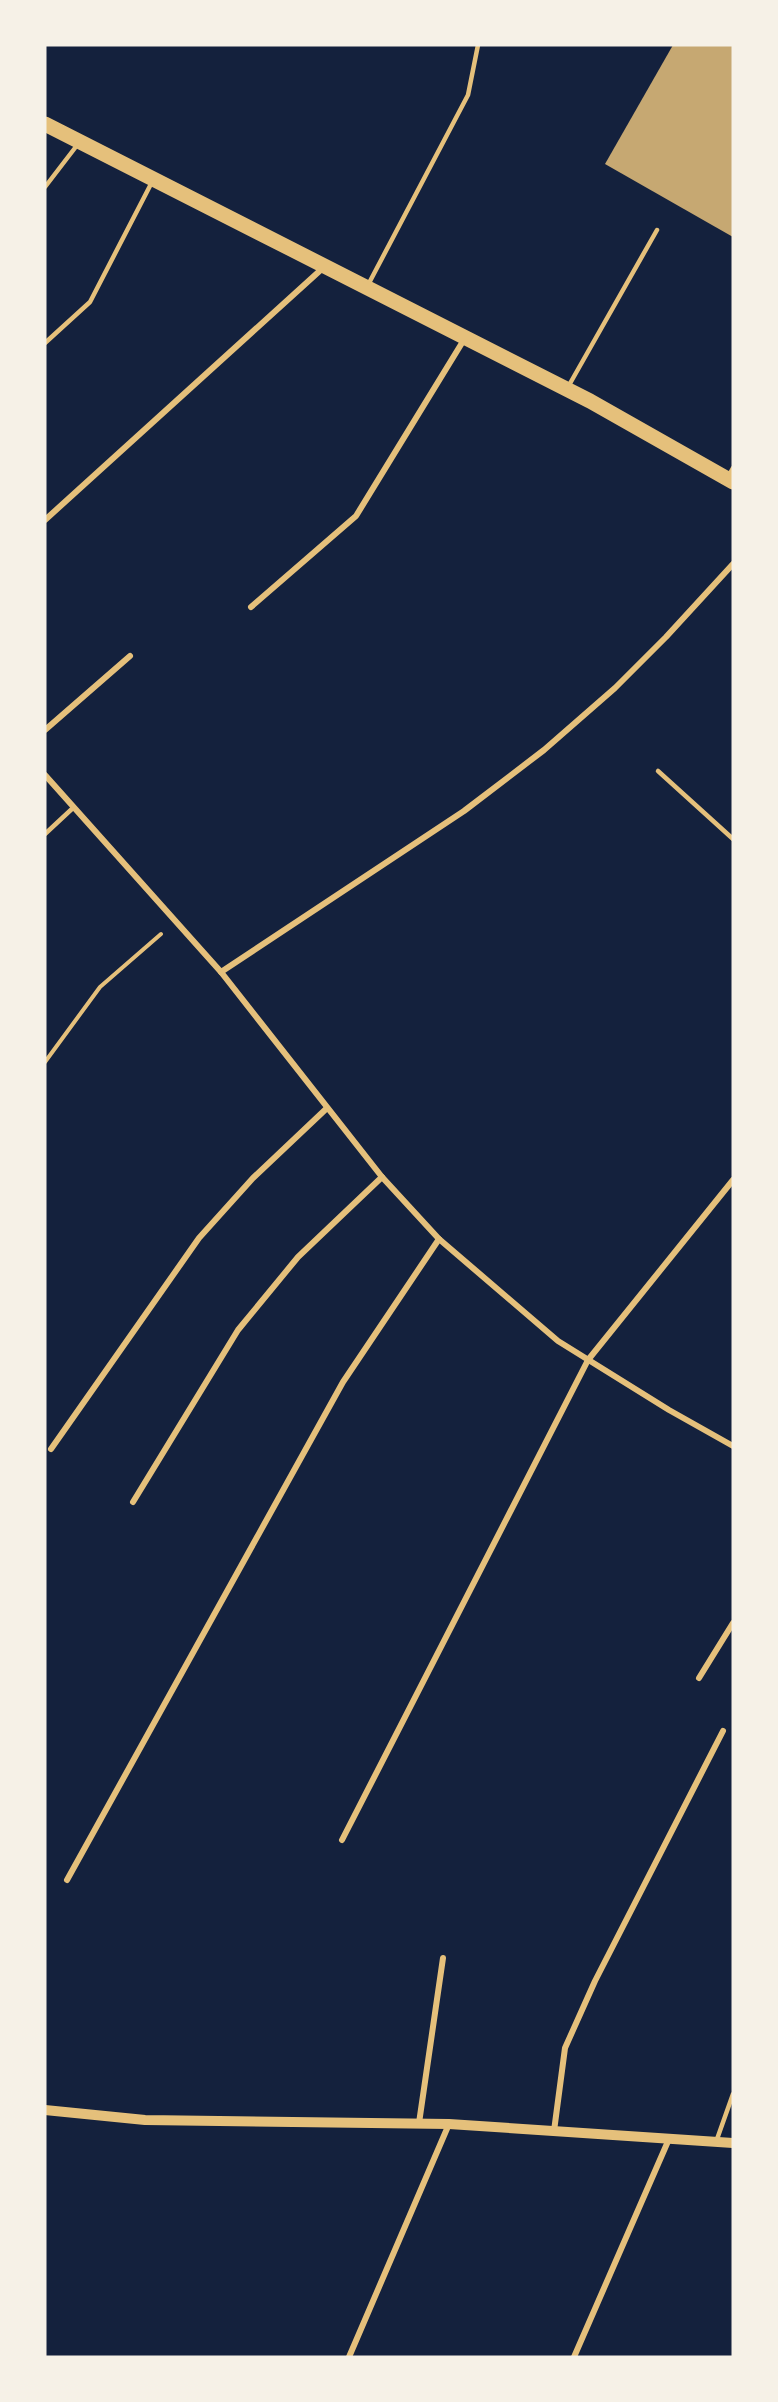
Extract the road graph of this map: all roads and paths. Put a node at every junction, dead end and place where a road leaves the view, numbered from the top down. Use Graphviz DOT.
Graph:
graph roads {
  1 [pos="478,45"];
  2 [pos="45,124"];
  3 [pos="80,142"];
  4 [pos="153,179"];
  5 [pos="45,187"];
  6 [pos="657,230"];
  7 [pos="325,266"];
  8 [pos="367,288"];
  9 [pos="465,337"];
  10 [pos="45,343"];
  11 [pos="566,389"];
  12 [pos="731,477"];
  13 [pos="45,520"];
  14 [pos="733,564"];
  15 [pos="251,607"];
  16 [pos="130,656"];
  17 [pos="45,730"];
  18 [pos="658,771"];
  19 [pos="45,775"];
  20 [pos="74,807"];
  21 [pos="45,834"];
  22 [pos="733,839"];
  23 [pos="176,920"];
  24 [pos="221,972"];
  25 [pos="45,1062"];
  26 [pos="326,1109"];
  27 [pos="382,1177"];
  28 [pos="733,1180"];
  29 [pos="439,1239"];
  30 [pos="588,1360"];
  31 [pos="733,1446"];
  32 [pos="51,1449"];
  33 [pos="133,1502"];
  34 [pos="733,1623"];
  35 [pos="699,1678"];
  36 [pos="723,1731"];
  37 [pos="342,1840"];
  38 [pos="67,1881"];
  39 [pos="443,1958"];
  40 [pos="733,2094"];
  41 [pos="45,2110"];
  42 [pos="419,2123"];
  43 [pos="449,2124"];
  44 [pos="554,2131"];
  45 [pos="669,2139"];
  46 [pos="716,2142"];
  47 [pos="733,2144"];
  48 [pos="349,2357"];
  49 [pos="574,2357"];
  1 -- 8 [label="lane"];
  2 -- 3 [label="main road"];
  3 -- 4 [label="main road"];
  3 -- 5 [label="lane"];
  4 -- 7 [label="main road"];
  4 -- 10 [label="lane"];
  6 -- 11 [label="lane"];
  7 -- 8 [label="main road"];
  7 -- 13 [label="street"];
  8 -- 9 [label="main road"];
  9 -- 11 [label="main road"];
  9 -- 15 [label="street"];
  11 -- 12 [label="main road"];
  14 -- 24 [label="street"];
  16 -- 17 [label="street"];
  18 -- 22 [label="lane"];
  19 -- 20 [label="street"];
  20 -- 21 [label="lane"];
  20 -- 23 [label="street"];
  23 -- 24 [label="street"];
  23 -- 25 [label="path"];
  24 -- 26 [label="street"];
  26 -- 27 [label="street"];
  26 -- 32 [label="street"];
  27 -- 29 [label="street"];
  27 -- 33 [label="street"];
  28 -- 30 [label="street"];
  29 -- 30 [label="street"];
  29 -- 38 [label="street"];
  30 -- 31 [label="street"];
  30 -- 37 [label="street"];
  34 -- 35 [label="street"];
  36 -- 44 [label="street"];
  39 -- 42 [label="street"];
  40 -- 46 [label="lane"];
  41 -- 42 [label="street"];
  42 -- 43 [label="street"];
  43 -- 44 [label="street"];
  43 -- 48 [label="street"];
  44 -- 45 [label="street"];
  45 -- 46 [label="street"];
  45 -- 49 [label="street"];
  46 -- 47 [label="street"];
}
